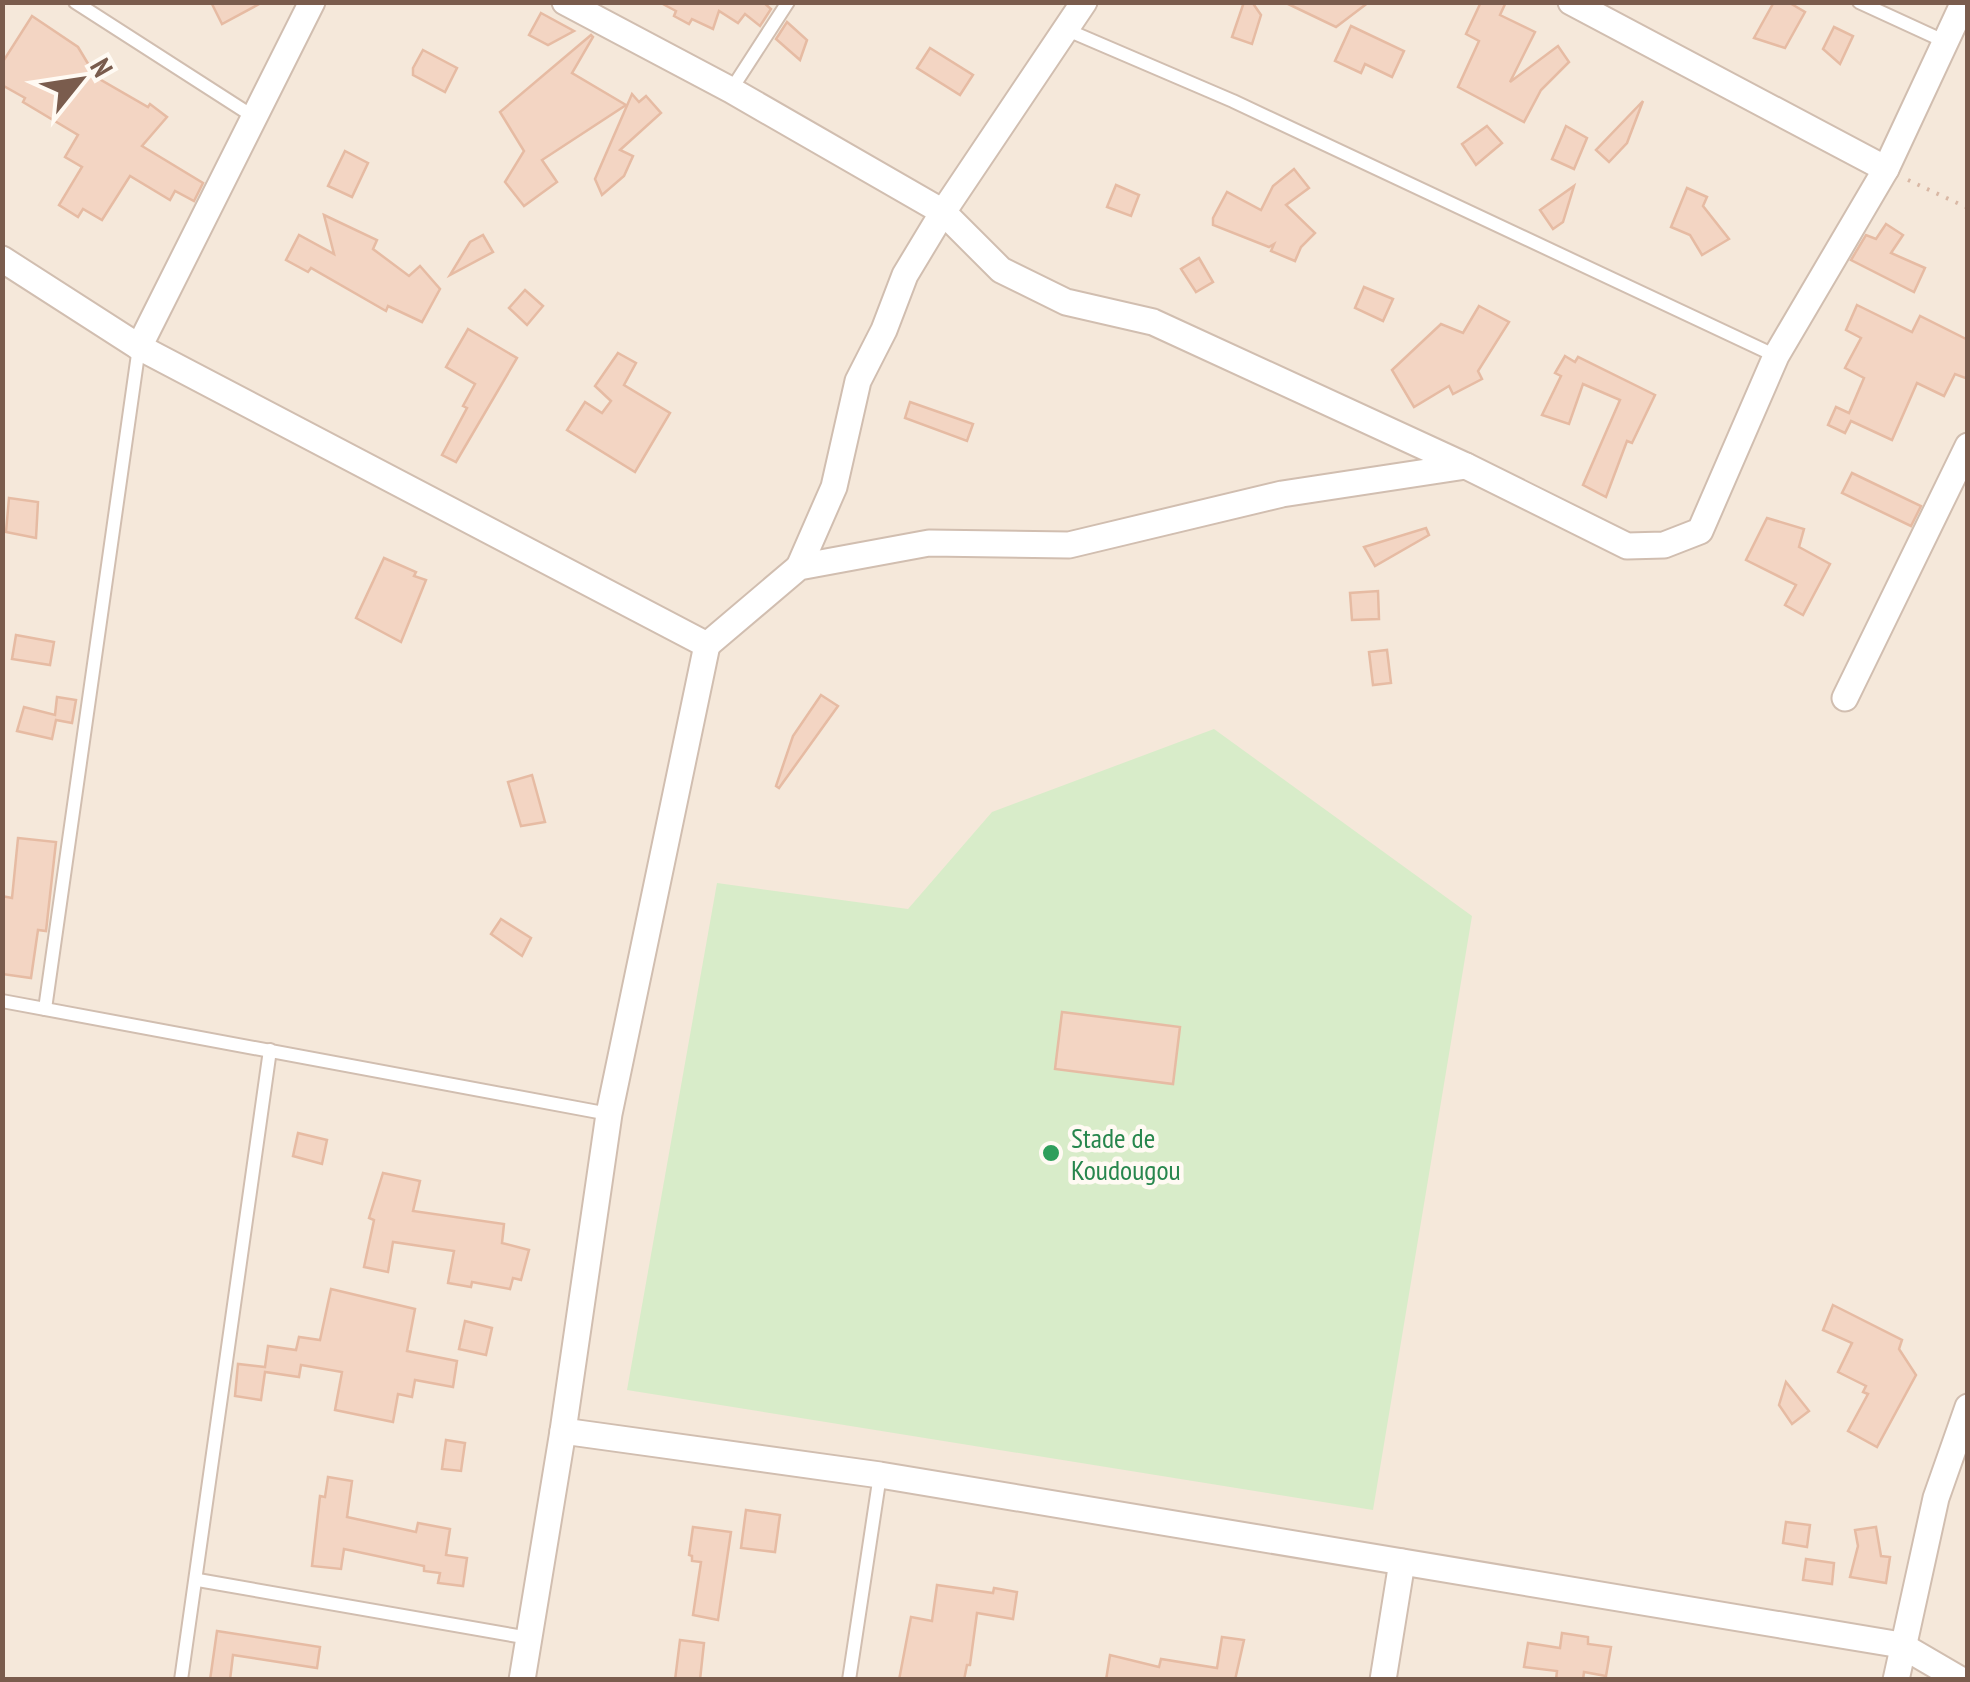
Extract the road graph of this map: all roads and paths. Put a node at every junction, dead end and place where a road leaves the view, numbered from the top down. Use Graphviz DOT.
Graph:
graph roads {
  1 [pos="75,2"];
  2 [pos="312,2"];
  3 [pos="565,2"];
  4 [pos="788,2"];
  5 [pos="1084,2"];
  6 [pos="1571,2"];
  7 [pos="1859,2"];
  8 [pos="1964,2"];
  9 [pos="1065,29"];
  10 [pos="1946,42"];
  11 [pos="731,90"];
  12 [pos="255,117"];
  13 [pos="1886,169"];
  14 [pos="1968,208"];
  15 [pos="943,212"];
  16 [pos="2,258"];
  17 [pos="139,347"];
  18 [pos="1776,356"];
  19 [pos="1968,446"];
  20 [pos="1466,466"];
  21 [pos="800,567"];
  22 [pos="706,645"];
  23 [pos="1845,698"];
  24 [pos="2,1001"];
  25 [pos="44,1009"];
  26 [pos="270,1050"];
  27 [pos="610,1114"];
  28 [pos="1968,1407"];
  29 [pos="563,1431"];
  30 [pos="880,1475"];
  31 [pos="1402,1562"];
  32 [pos="198,1580"];
  33 [pos="528,1638"];
  34 [pos="1902,1645"];
  35 [pos="181,1680"];
  36 [pos="522,1680"];
  37 [pos="849,1680"];
  38 [pos="1384,1680"];
  39 [pos="1896,1680"];
  40 [pos="1961,1680"];
  1 -- 12 [label="lane"];
  2 -- 12 [label="street"];
  3 -- 11 [label="street"];
  4 -- 11 [label="lane"];
  5 -- 9 [label="street"];
  6 -- 13 [label="street"];
  7 -- 10 [label="lane"];
  8 -- 10 [label="street"];
  9 -- 15 [label="street"];
  9 -- 18 [label="lane"];
  10 -- 13 [label="street"];
  11 -- 15 [label="street"];
  12 -- 17 [label="street"];
  13 -- 14 [label="path"];
  13 -- 18 [label="street"];
  15 -- 20 [label="street"];
  15 -- 21 [label="street"];
  16 -- 17 [label="street"];
  17 -- 22 [label="street"];
  17 -- 25 [label="lane"];
  18 -- 20 [label="street"];
  19 -- 23 [label="street"];
  20 -- 21 [label="street"];
  21 -- 22 [label="street"];
  22 -- 27 [label="street"];
  24 -- 25 [label="lane"];
  25 -- 26 [label="lane"];
  26 -- 27 [label="lane"];
  26 -- 32 [label="lane"];
  27 -- 29 [label="street"];
  28 -- 34 [label="street"];
  29 -- 30 [label="street"];
  29 -- 33 [label="street"];
  30 -- 31 [label="street"];
  30 -- 37 [label="lane"];
  31 -- 34 [label="street"];
  31 -- 38 [label="street"];
  32 -- 33 [label="lane"];
  32 -- 35 [label="lane"];
  33 -- 36 [label="street"];
  34 -- 39 [label="street"];
  34 -- 40 [label="street"];
}
